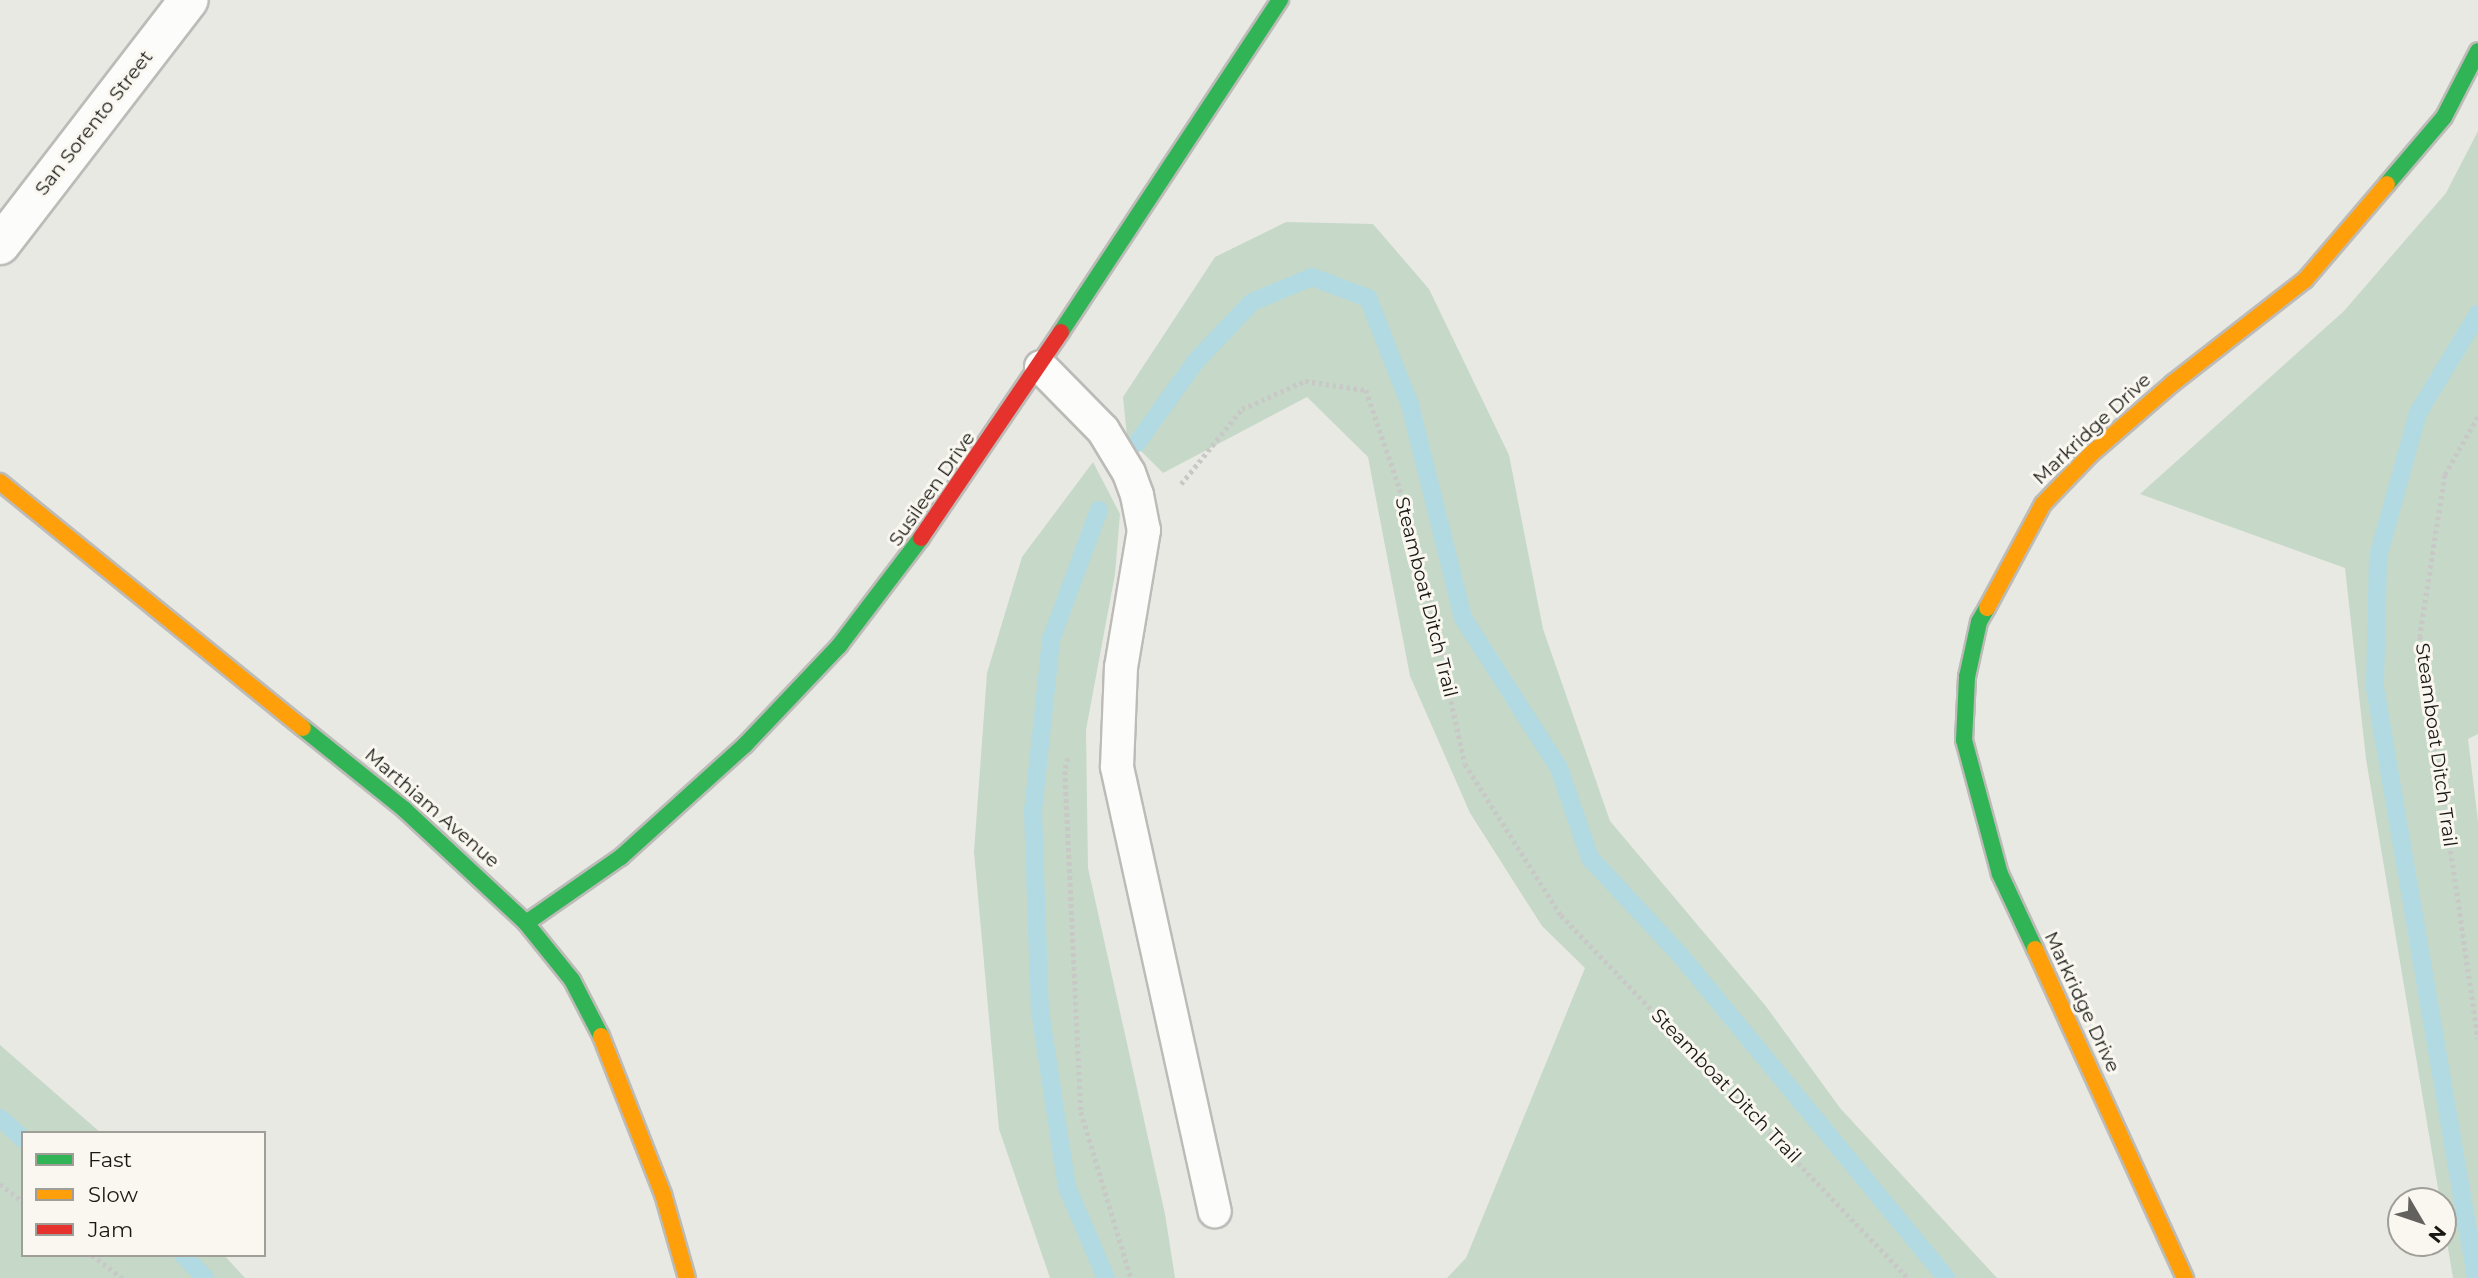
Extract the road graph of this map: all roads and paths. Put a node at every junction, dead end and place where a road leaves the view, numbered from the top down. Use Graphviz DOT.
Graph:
graph roads {
  1 [pos="189,0"];
  2 [pos="1280,0"];
  3 [pos="2478,51"];
  4 [pos="0,245"];
  5 [pos="1041,367"];
  6 [pos="2478,417"];
  7 [pos="0,482"];
  8 [pos="1144,530"];
  9 [pos="1072,745"];
  10 [pos="526,923"];
  11 [pos="2478,1039"];
  12 [pos="0,1184"];
  13 [pos="21,1200"];
  14 [pos="1215,1211"];
  15 [pos="95,1257"];
  16 [pos="123,1278"];
  17 [pos="687,1278"];
  18 [pos="1131,1278"];
  19 [pos="1908,1278"];
  20 [pos="2185,1278"];
  1 -- 4 [label="street, San Sorento Street"];
  2 -- 5 [label="street, Susileen Drive"];
  3 -- 20 [label="street, Markridge Drive"];
  5 -- 8 [label="lane"];
  5 -- 10 [label="street, Susileen Drive"];
  6 -- 11 [label="path, Steamboat Ditch Trail"];
  7 -- 10 [label="street, Marthiam Avenue"];
  8 -- 14 [label="lane"];
  8 -- 19 [label="path, Steamboat Ditch Trail"];
  9 -- 18 [label="path"];
  10 -- 17 [label="street, Marthiam Avenue"];
  12 -- 13 [label="path"];
  15 -- 16 [label="path"];
}
